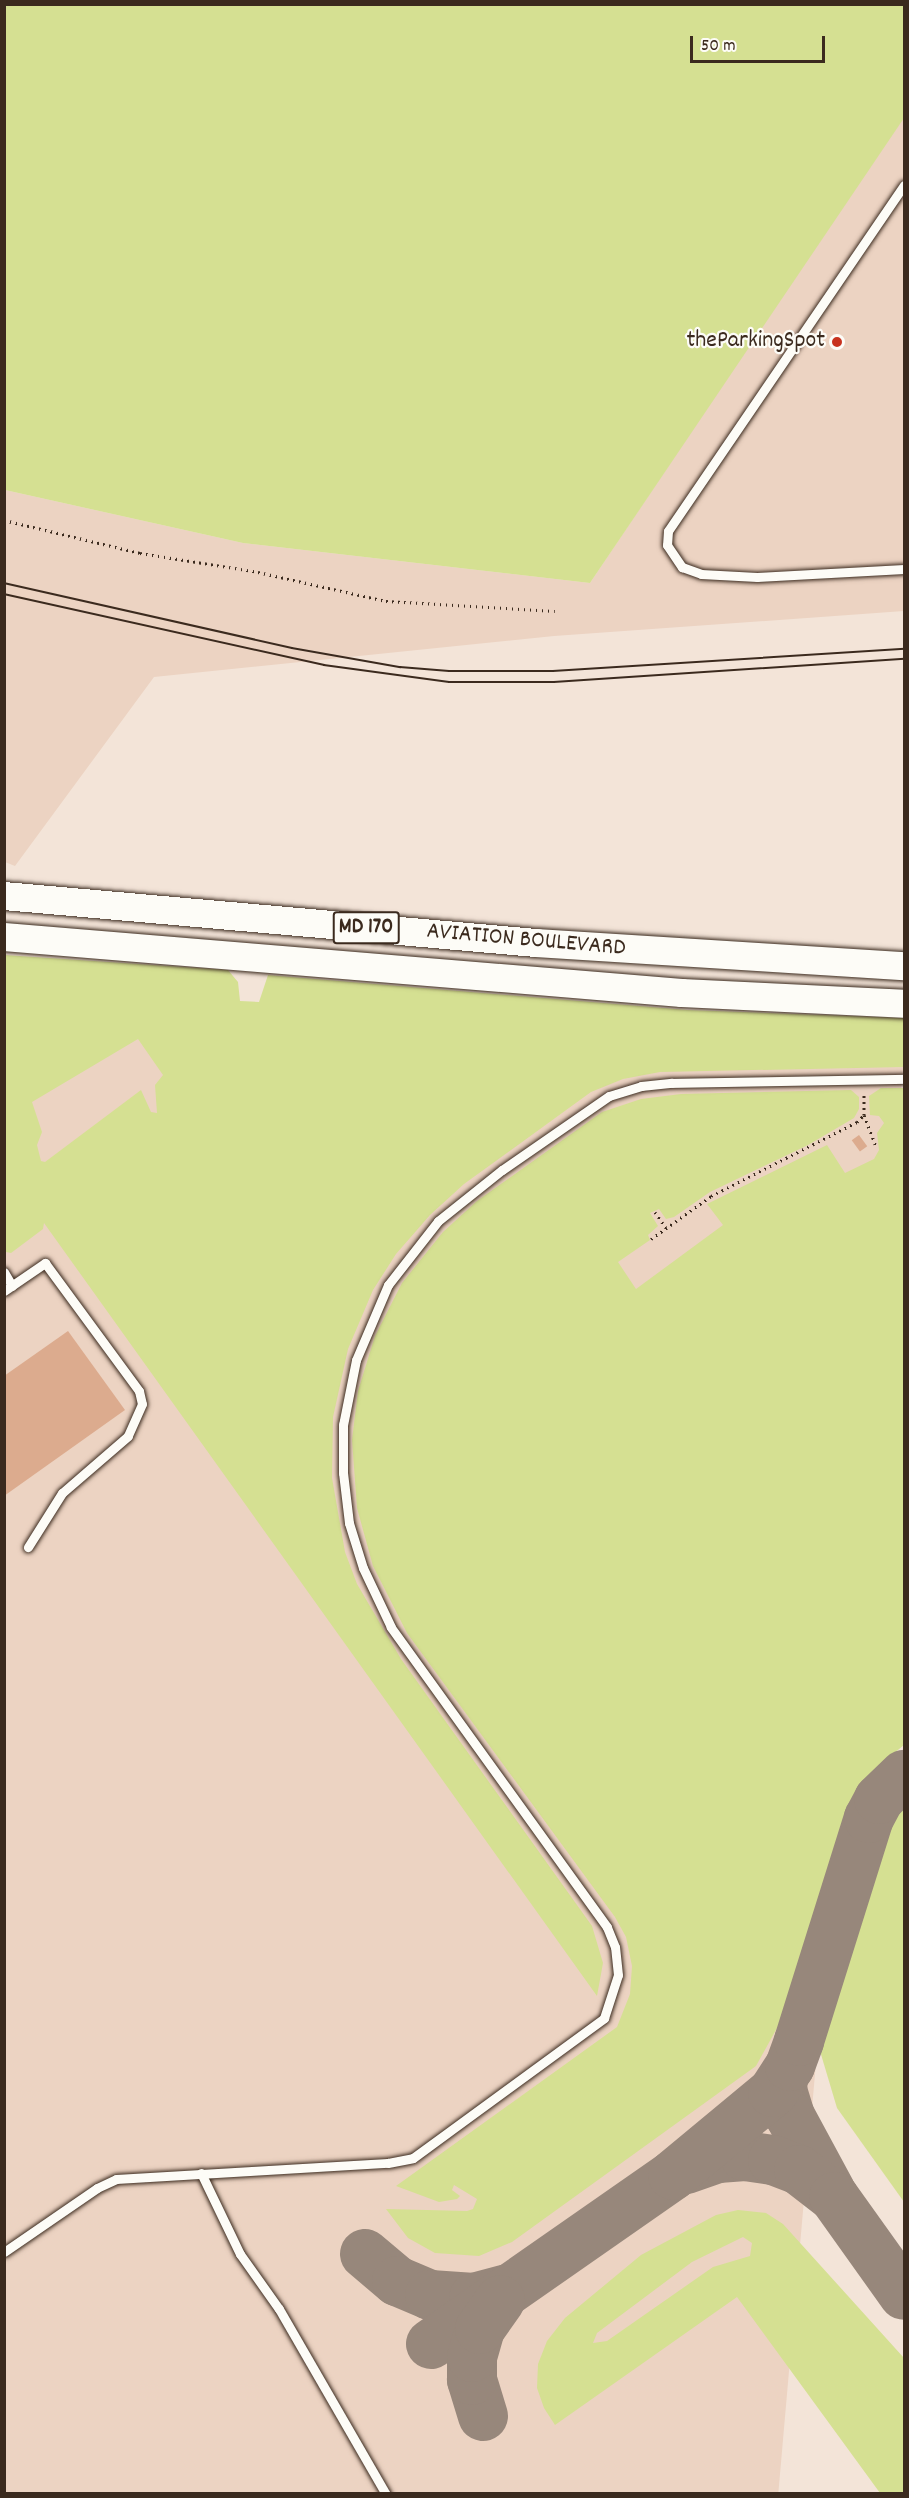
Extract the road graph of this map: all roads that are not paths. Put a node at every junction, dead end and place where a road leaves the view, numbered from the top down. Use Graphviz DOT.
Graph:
graph roads {
  1 [pos="904,185"];
  2 [pos="904,569"];
  3 [pos="4,896"];
  4 [pos="4,937"];
  5 [pos="904,966"];
  6 [pos="904,1004"];
  7 [pos="904,1079"];
  8 [pos="4,1272"];
  9 [pos="8,1288"];
  10 [pos="28,1547"];
  11 [pos="201,2173"];
  12 [pos="4,2252"];
  13 [pos="386,2493"];
  1 -- 2 [label="lane"];
  3 -- 5 [label="main road, AVIATION BOULEVARD / MD 170"];
  4 -- 6 [label="main road, AVIATION BOULEVARD / MD 170"];
  7 -- 11 [label="lane"];
  8 -- 9 [label="lane"];
  9 -- 10 [label="lane"];
  11 -- 12 [label="lane"];
  11 -- 13 [label="lane"];
}
